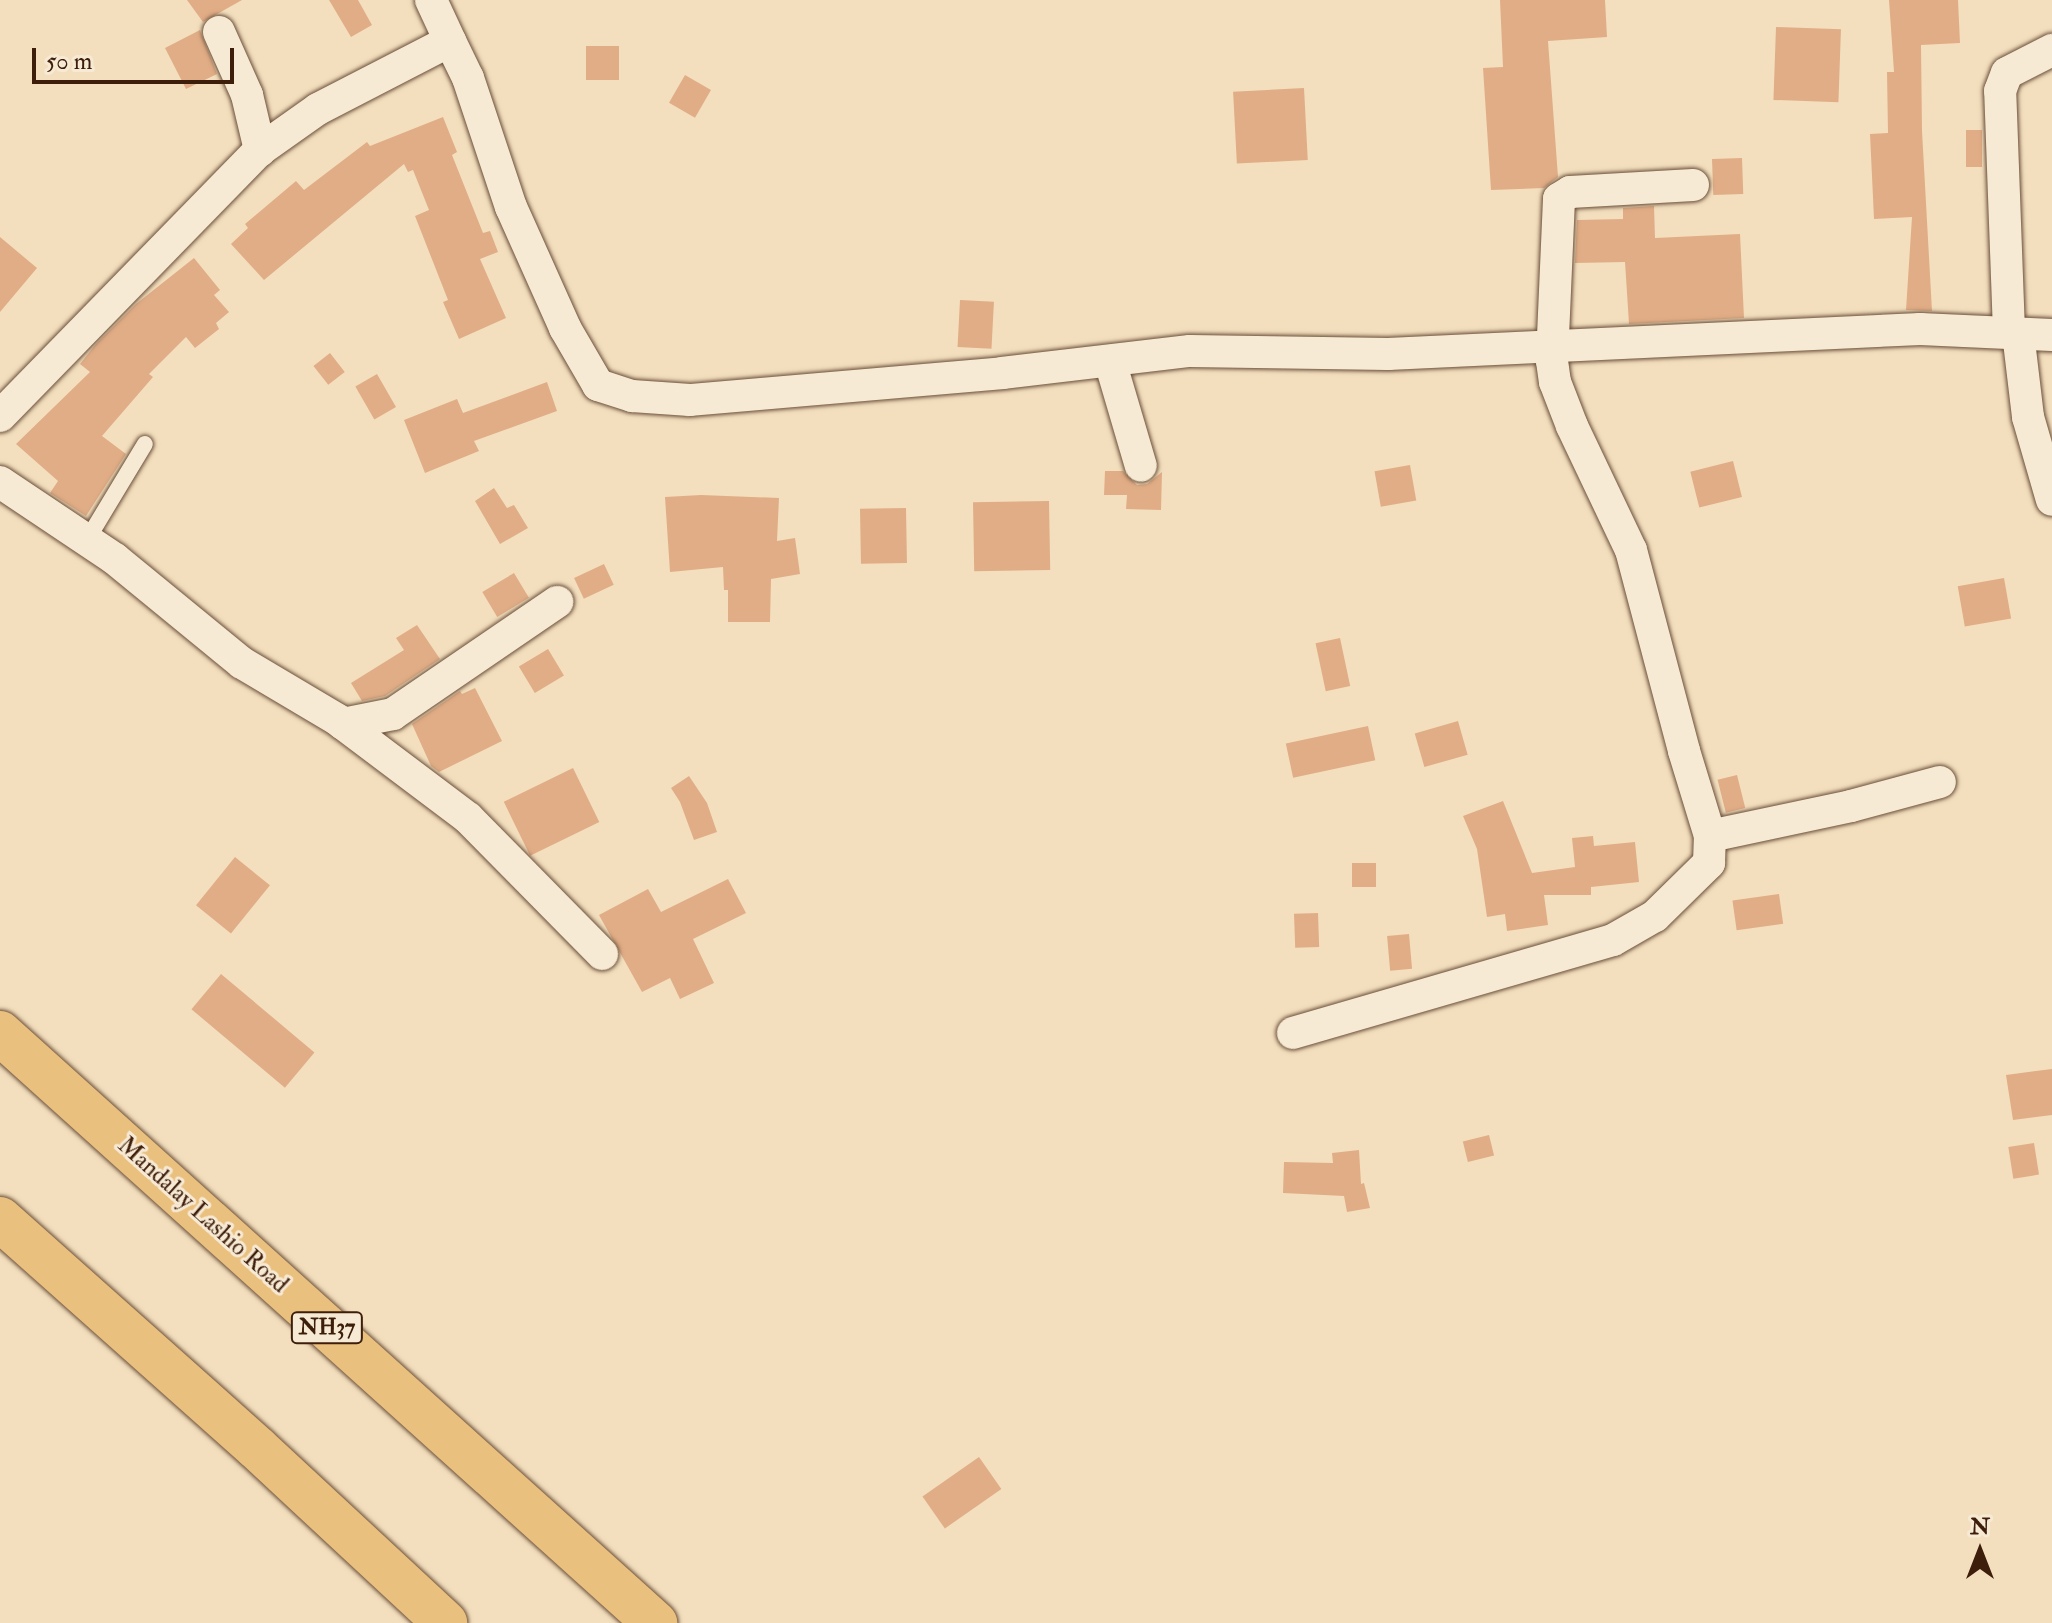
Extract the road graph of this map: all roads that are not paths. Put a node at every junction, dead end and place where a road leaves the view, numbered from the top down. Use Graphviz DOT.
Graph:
graph roads {
  1 [pos="431,0"];
  2 [pos="219,32"];
  3 [pos="450,41"];
  4 [pos="2052,50"];
  5 [pos="260,150"];
  6 [pos="1693,185"];
  7 [pos="2014,332"];
  8 [pos="2052,335"];
  9 [pos="1555,346"];
  10 [pos="1110,361"];
  11 [pos="0,416"];
  12 [pos="145,444"];
  13 [pos="1141,466"];
  14 [pos="0,482"];
  15 [pos="2052,500"];
  16 [pos="87,540"];
  17 [pos="557,602"];
  18 [pos="343,724"];
  19 [pos="1940,782"];
  20 [pos="1710,836"];
  21 [pos="602,954"];
  22 [pos="0,1033"];
  23 [pos="1293,1033"];
  24 [pos="0,1219"];
  25 [pos="445,1623"];
  26 [pos="655,1623"];
  1 -- 3 [label="street"];
  2 -- 5 [label="street"];
  3 -- 5 [label="street"];
  3 -- 10 [label="street"];
  4 -- 7 [label="street"];
  5 -- 11 [label="street"];
  6 -- 9 [label="street"];
  7 -- 8 [label="street"];
  7 -- 9 [label="street"];
  7 -- 15 [label="street"];
  9 -- 10 [label="street"];
  9 -- 20 [label="street"];
  10 -- 13 [label="street"];
  12 -- 16 [label="lane"];
  14 -- 16 [label="street"];
  16 -- 18 [label="street"];
  17 -- 18 [label="street"];
  18 -- 21 [label="street"];
  19 -- 20 [label="street"];
  20 -- 23 [label="street"];
  22 -- 26 [label="highway, Mandalay Lashio Road / NH37"];
  24 -- 25 [label="highway"];
}
